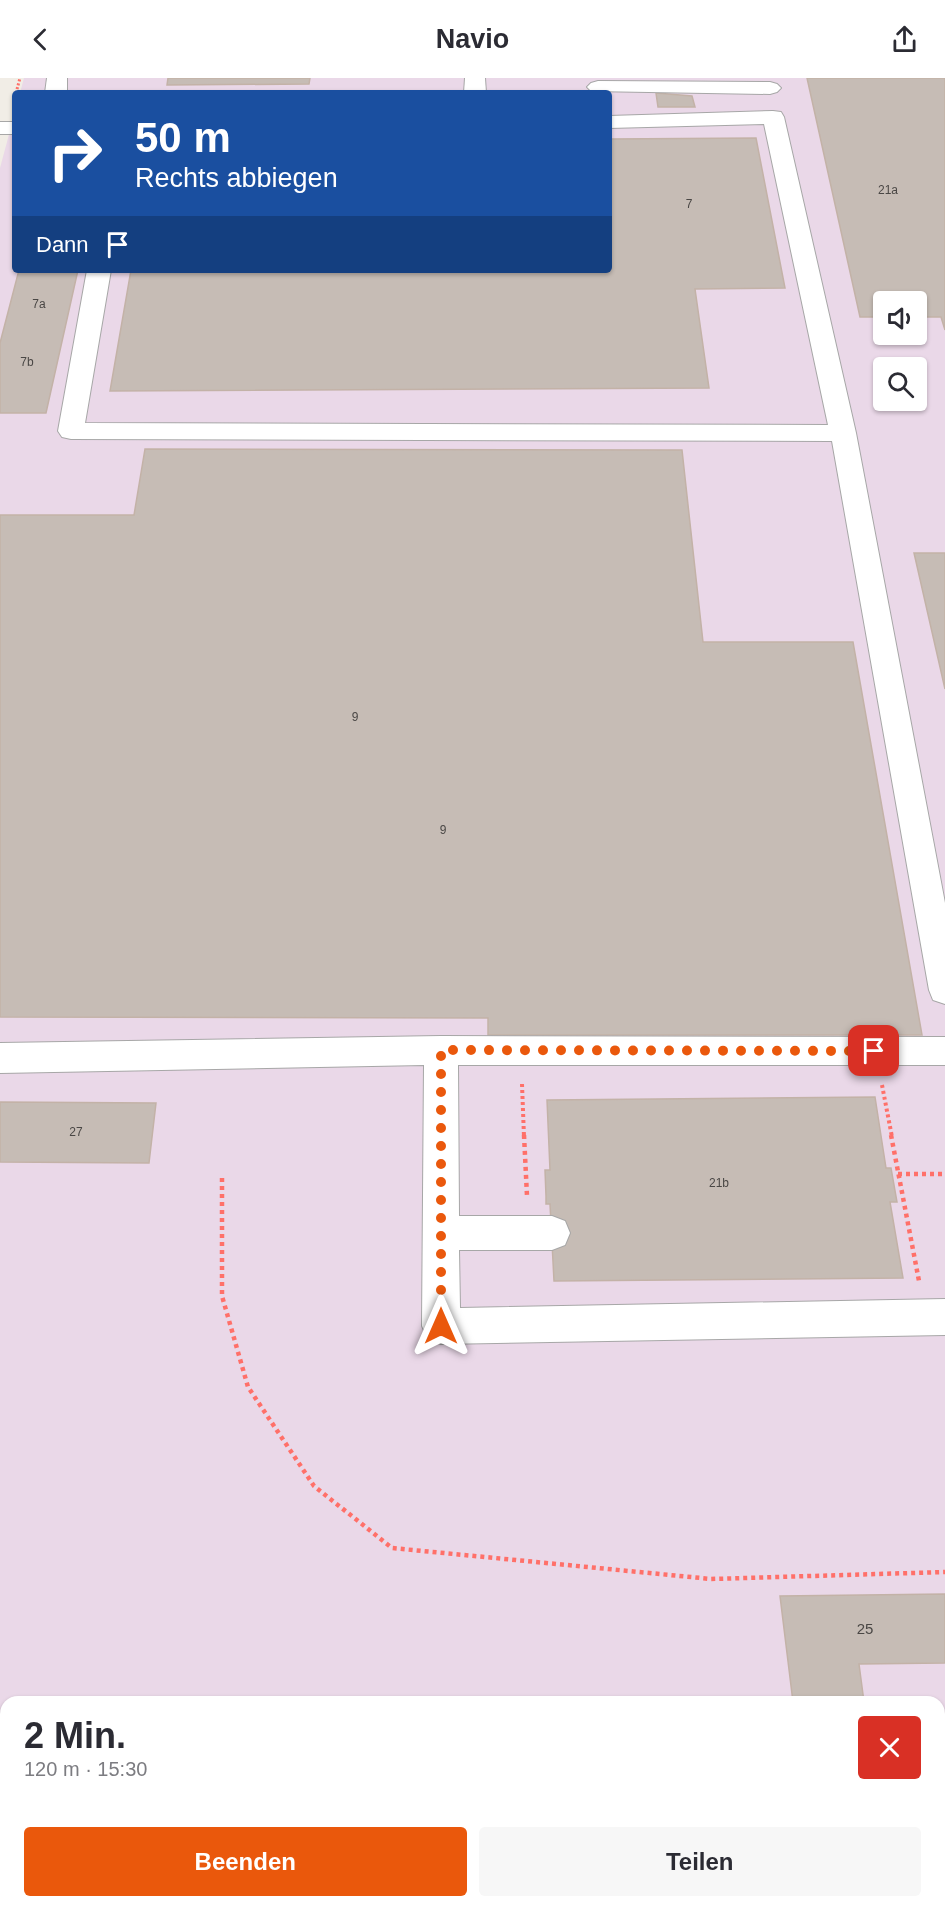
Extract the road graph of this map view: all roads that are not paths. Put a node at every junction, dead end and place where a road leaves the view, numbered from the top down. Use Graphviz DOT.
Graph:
graph roads {
  1 [pos="770,83"];
  2 [pos="599,86"];
  3 [pos="773,117"];
  4 [pos="612,122"];
  5 [pos="98,273"];
  6 [pos="843,433"];
  7 [pos="945,990"];
  8 [pos="441,1050"];
  9 [pos="945,1051"];
  10 [pos="0,1058"];
  11 [pos="441,1233"];
  12 [pos="552,1233"];
  13 [pos="935,1317"];
  1 -- 2 [label="street"];
  1 -- 3 [label="street"];
  3 -- 4 [label="street"];
  3 -- 6 [label="street"];
  5 -- 6 [label="street"];
  6 -- 7 [label="street"];
  8 -- 9 [label="street"];
  8 -- 10 [label="street"];
  8 -- 11 [label="street"];
  11 -- 12 [label="street"];
  11 -- 13 [label="street"];
}
